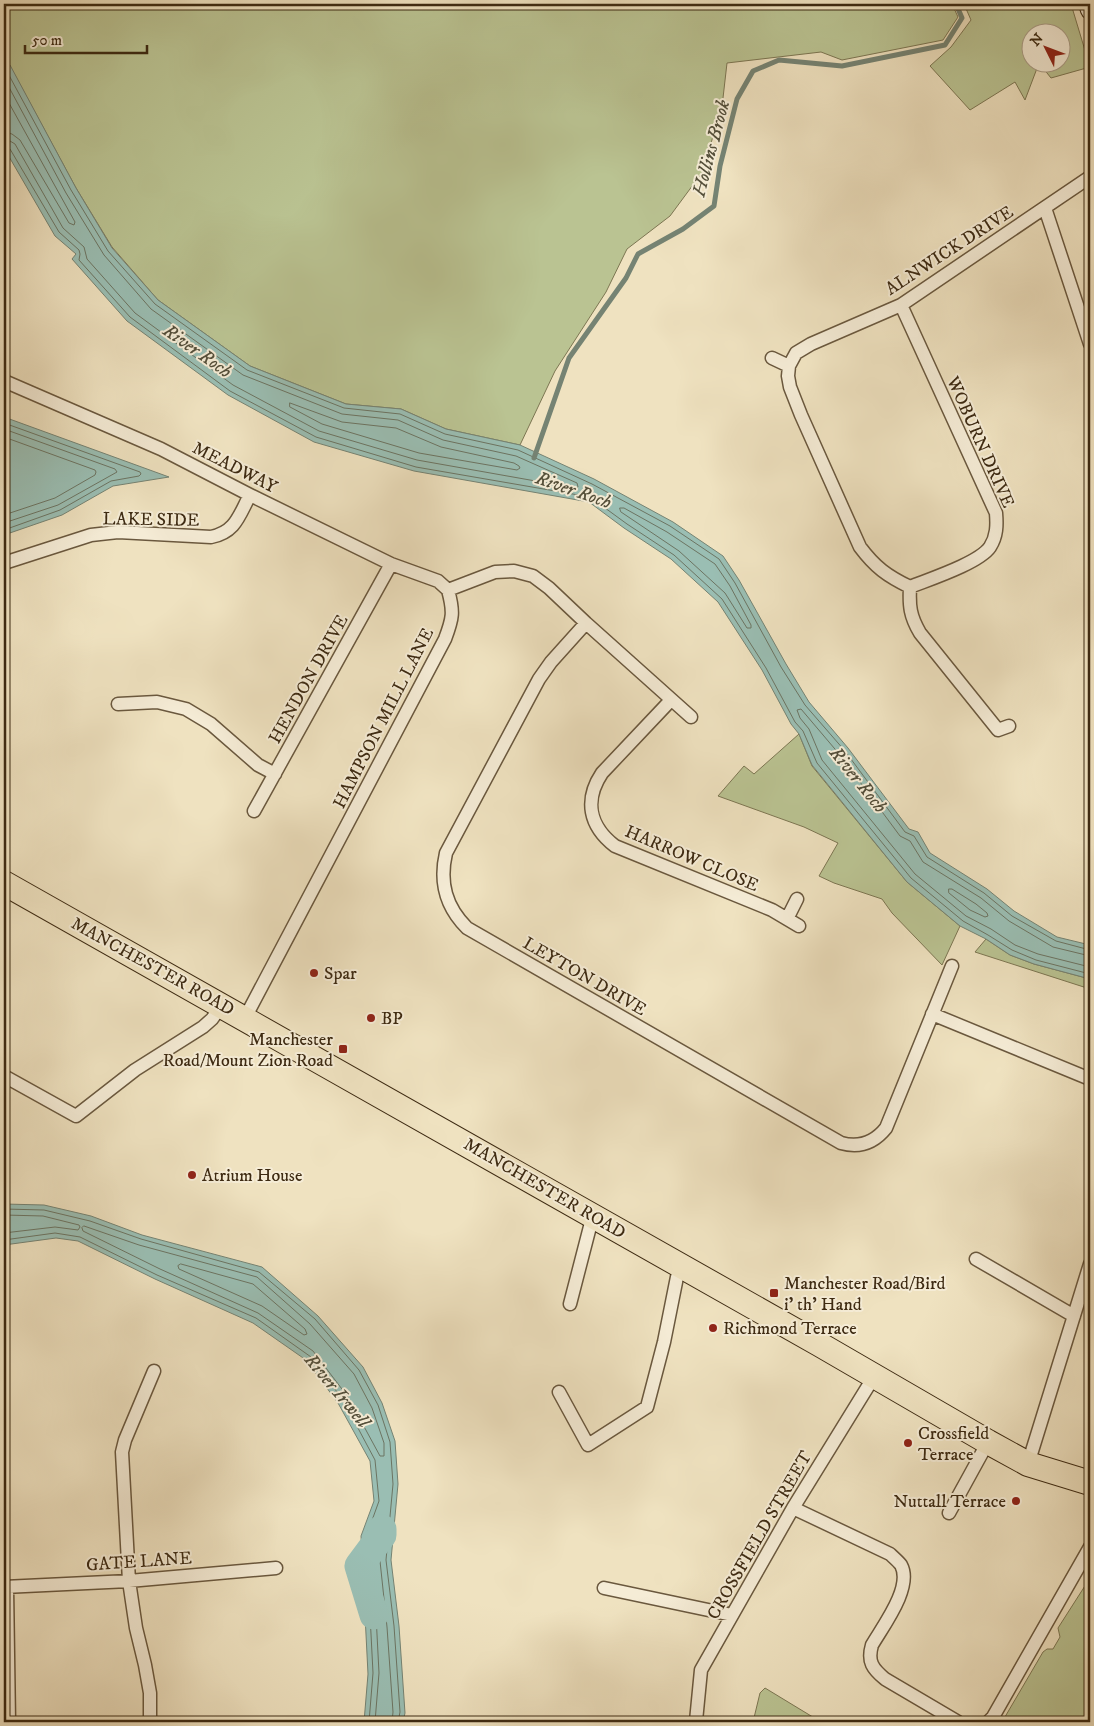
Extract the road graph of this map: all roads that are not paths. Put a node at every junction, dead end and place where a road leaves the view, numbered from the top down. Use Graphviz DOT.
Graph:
graph roads {
  1 [pos="1088,4"];
  2 [pos="1090,10"];
  3 [pos="1090,176"];
  4 [pos="1045,208"];
  5 [pos="901,305"];
  6 [pos="1090,344"];
  7 [pos="772,358"];
  8 [pos="790,366"];
  9 [pos="4,381"];
  10 [pos="250,495"];
  11 [pos="4,563"];
  12 [pos="391,564"];
  13 [pos="910,587"];
  14 [pos="448,590"];
  15 [pos="586,623"];
  16 [pos="671,700"];
  17 [pos="118,704"];
  18 [pos="690,717"];
  19 [pos="1009,726"];
  20 [pos="275,774"];
  21 [pos="254,811"];
  22 [pos="4,882"];
  23 [pos="797,900"];
  24 [pos="787,919"];
  25 [pos="799,926"];
  26 [pos="952,966"];
  27 [pos="222,1005"];
  28 [pos="932,1014"];
  29 [pos="245,1018"];
  30 [pos="4,1076"];
  31 [pos="1090,1079"];
  32 [pos="593,1215"];
  33 [pos="976,1259"];
  34 [pos="1090,1264"];
  35 [pos="684,1267"];
  36 [pos="570,1304"];
  37 [pos="1074,1316"];
  38 [pos="154,1371"];
  39 [pos="875,1376"];
  40 [pos="560,1392"];
  41 [pos="988,1442"];
  42 [pos="1028,1464"];
  43 [pos="1090,1483"];
  44 [pos="793,1508"];
  45 [pos="949,1513"];
  46 [pos="1090,1547"];
  47 [pos="276,1568"];
  48 [pos="129,1580"];
  49 [pos="5,1587"];
  50 [pos="604,1588"];
  51 [pos="732,1615"];
  52 [pos="696,1721"];
  53 [pos="9,1722"];
  54 [pos="150,1722"];
  55 [pos="958,1722"];
  56 [pos="988,1722"];
  1 -- 2 [label="street"];
  3 -- 4 [label="street, ALNWICK DRIVE"];
  4 -- 5 [label="street, ALNWICK DRIVE"];
  4 -- 6 [label="street"];
  5 -- 8 [label="street, ALNWICK DRIVE"];
  5 -- 13 [label="street, WOBURN DRIVE"];
  7 -- 8 [label="street"];
  8 -- 13 [label="street"];
  9 -- 10 [label="street, MEADWAY"];
  10 -- 11 [label="street, LAKE SIDE"];
  10 -- 12 [label="street, MEADWAY"];
  12 -- 14 [label="street, MEADWAY"];
  12 -- 20 [label="street, HENDON DRIVE"];
  13 -- 19 [label="street"];
  14 -- 15 [label="street"];
  14 -- 29 [label="street, HAMPSON MILL LANE"];
  15 -- 16 [label="street"];
  15 -- 28 [label="street, LEYTON DRIVE"];
  16 -- 18 [label="street"];
  16 -- 24 [label="street, HARROW CLOSE"];
  17 -- 20 [label="street"];
  20 -- 21 [label="street, HENDON DRIVE"];
  22 -- 27 [label="highway, MANCHESTER ROAD"];
  23 -- 24 [label="street"];
  24 -- 25 [label="street, HARROW CLOSE"];
  26 -- 28 [label="street, LEYTON DRIVE"];
  27 -- 29 [label="highway, MANCHESTER ROAD"];
  27 -- 30 [label="street"];
  28 -- 31 [label="street"];
  29 -- 32 [label="highway, MANCHESTER ROAD"];
  32 -- 35 [label="highway, MANCHESTER ROAD"];
  32 -- 36 [label="street"];
  33 -- 37 [label="street"];
  34 -- 37 [label="street"];
  35 -- 39 [label="highway, MANCHESTER ROAD"];
  35 -- 40 [label="street"];
  37 -- 42 [label="street"];
  38 -- 48 [label="street"];
  39 -- 41 [label="highway, MANCHESTER ROAD"];
  39 -- 44 [label="street, CROSSFIELD STREET"];
  41 -- 42 [label="highway, MANCHESTER ROAD"];
  41 -- 45 [label="street"];
  42 -- 43 [label="highway, MANCHESTER ROAD"];
  44 -- 51 [label="street, CROSSFIELD STREET"];
  44 -- 55 [label="street"];
  46 -- 56 [label="street"];
  47 -- 48 [label="street, GATE LANE"];
  48 -- 49 [label="street, GATE LANE"];
  48 -- 54 [label="street"];
  49 -- 53 [label="street"];
  50 -- 51 [label="street"];
  51 -- 52 [label="street, CROSSFIELD STREET"];
}
